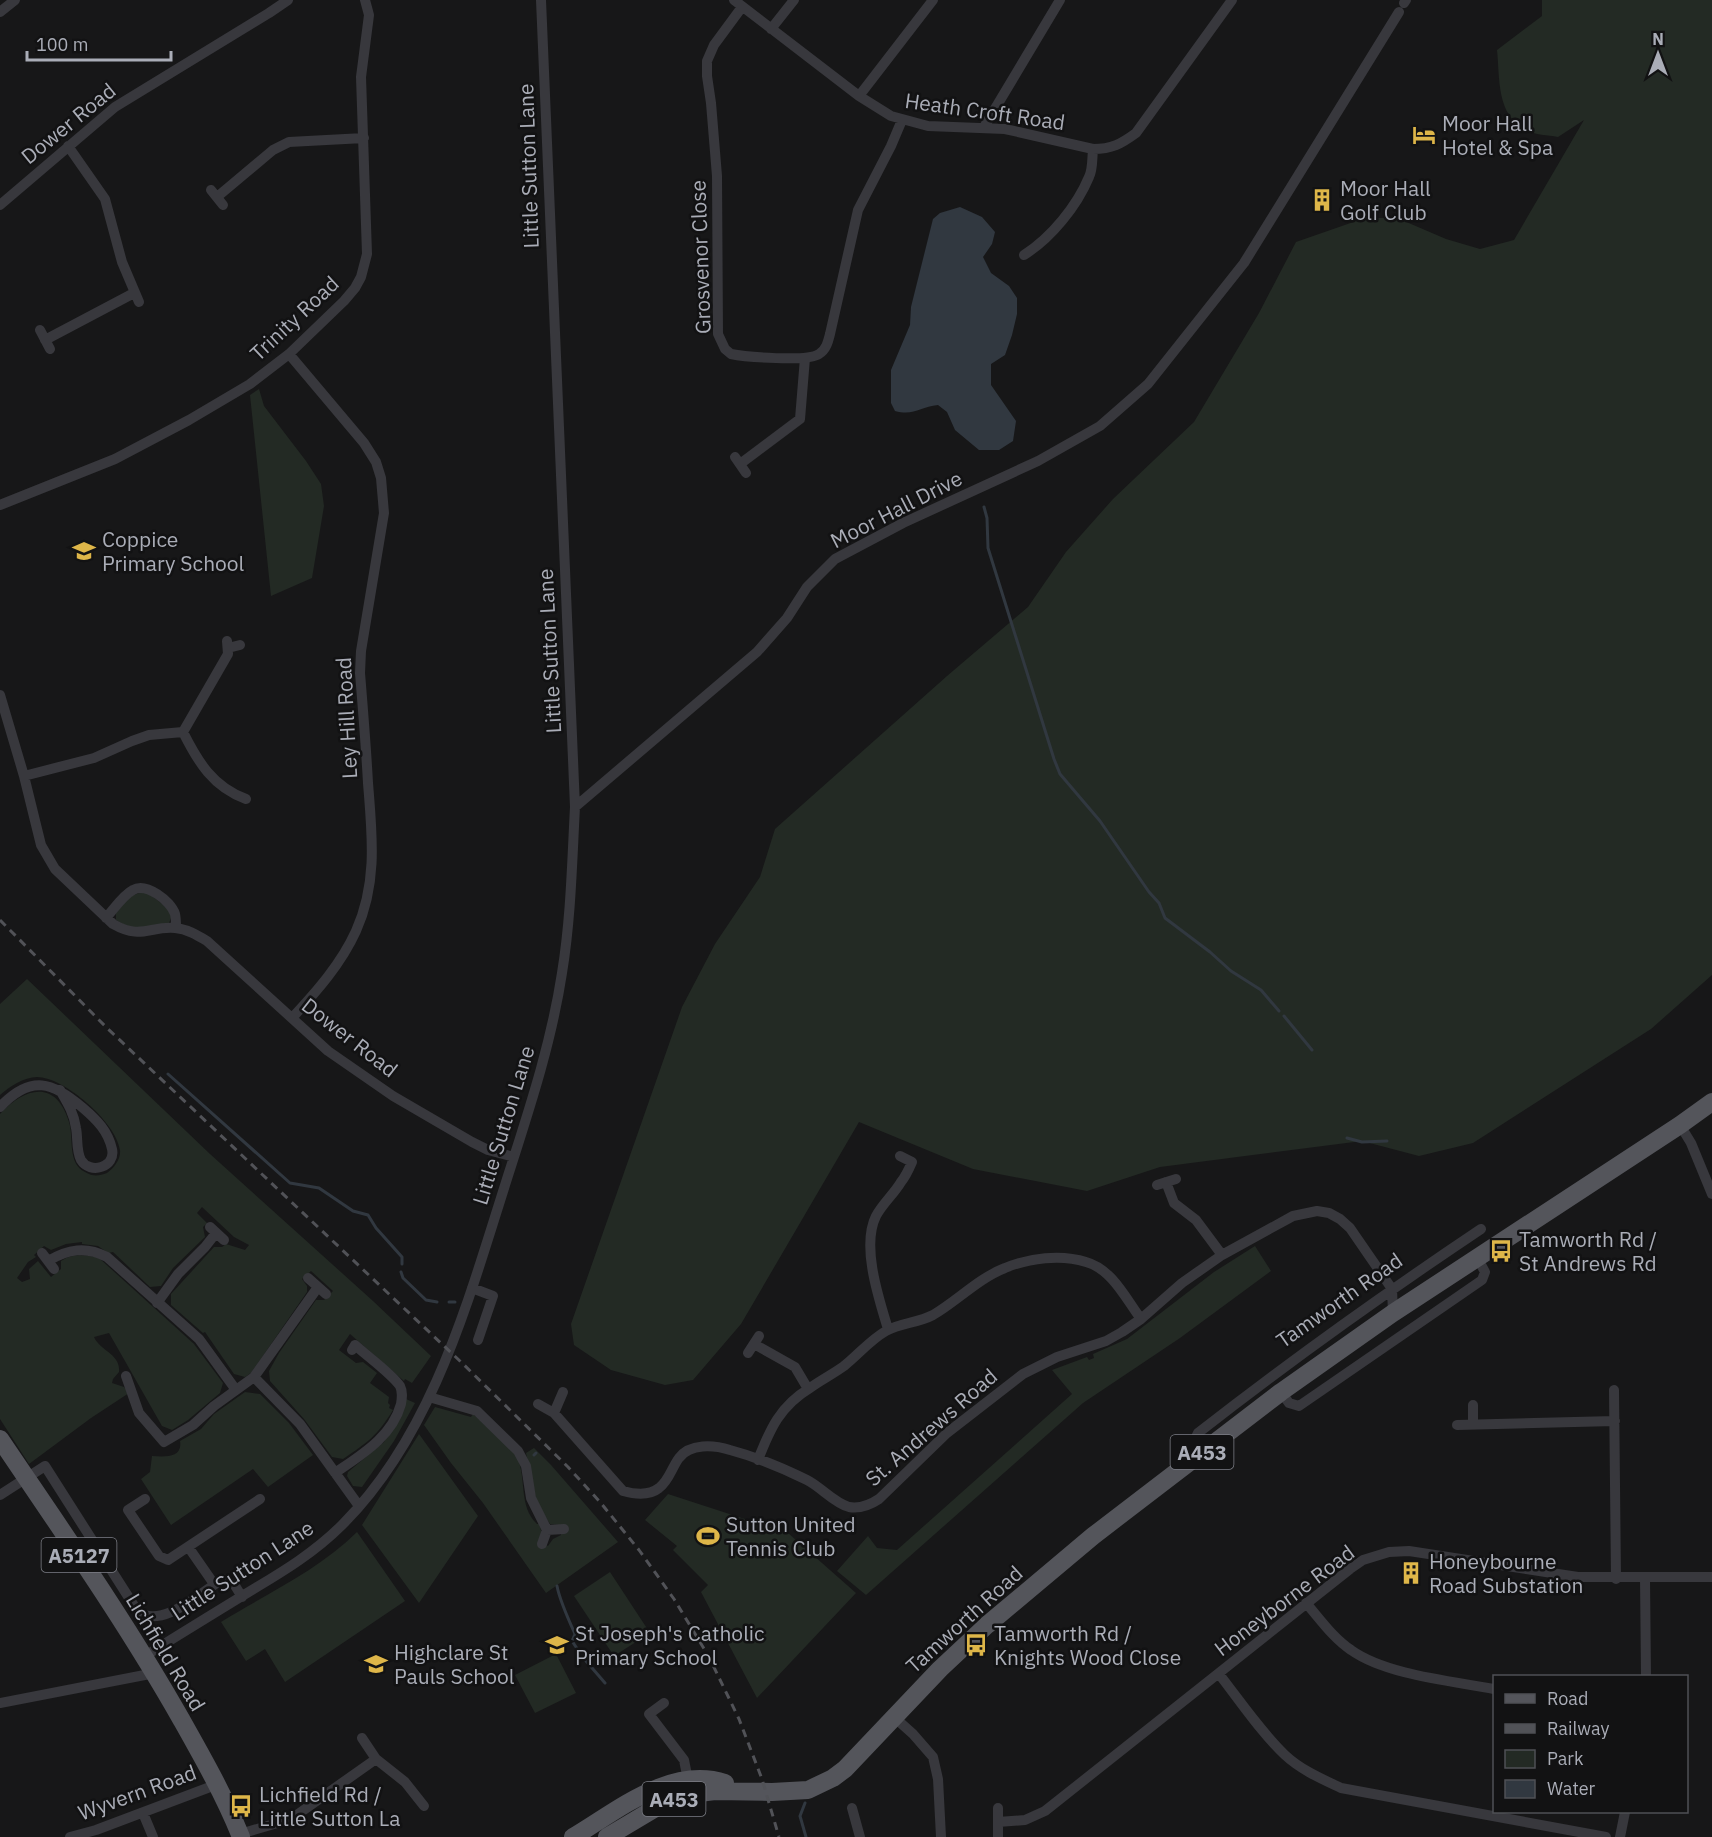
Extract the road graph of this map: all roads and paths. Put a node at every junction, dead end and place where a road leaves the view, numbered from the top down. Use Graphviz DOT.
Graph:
graph roads {
  1 [pos="15,0"];
  2 [pos="288,0"];
  3 [pos="365,0"];
  4 [pos="541,0"];
  5 [pos="794,0"];
  6 [pos="933,0"];
  7 [pos="1059,0"];
  8 [pos="1232,0"];
  9 [pos="738,3"];
  10 [pos="1403,5"];
  11 [pos="0,12"];
  12 [pos="771,29"];
  13 [pos="859,96"];
  14 [pos="902,120"];
  15 [pos="984,127"];
  16 [pos="364,138"];
  17 [pos="68,146"];
  18 [pos="1093,149"];
  19 [pos="217,197"];
  20 [pos="0,206"];
  21 [pos="1024,255"];
  22 [pos="45,340"];
  23 [pos="289,354"];
  24 [pos="805,358"];
  25 [pos="740,465"];
  26 [pos="0,505"];
  27 [pos="240,645"];
  28 [pos="0,695"];
  29 [pos="183,732"];
  30 [pos="24,776"];
  31 [pos="239,799"];
  32 [pos="575,807"];
  33 [pos="106,918"];
  34 [pos="176,928"];
  35 [pos="292,1018"];
  36 [pos="60,1090"];
  37 [pos="1712,1102"];
  38 [pos="0,1107"];
  39 [pos="1680,1125"];
  40 [pos="900,1156"];
  41 [pos="514,1157"];
  42 [pos="1166,1182"];
  43 [pos="1712,1194"];
  44 [pos="1462,1227"];
  45 [pos="1481,1229"];
  46 [pos="217,1233"];
  47 [pos="1469,1237"];
  48 [pos="1222,1255"];
  49 [pos="1477,1257"];
  50 [pos="48,1261"];
  51 [pos="308,1278"];
  52 [pos="472,1288"];
  53 [pos="1392,1289"];
  54 [pos="1416,1297"];
  55 [pos="157,1303"];
  56 [pos="1393,1313"];
  57 [pos="1141,1319"];
  58 [pos="888,1329"];
  59 [pos="478,1340"];
  60 [pos="754,1344"];
  61 [pos="352,1350"];
  62 [pos="126,1376"];
  63 [pos="254,1377"];
  64 [pos="808,1389"];
  65 [pos="236,1390"];
  66 [pos="1614,1390"];
  67 [pos="563,1392"];
  68 [pos="1281,1392"];
  69 [pos="429,1396"];
  70 [pos="538,1404"];
  71 [pos="1473,1405"];
  72 [pos="554,1413"];
  73 [pos="1615,1420"];
  74 [pos="1473,1424"];
  75 [pos="1458,1425"];
  76 [pos="0,1439"];
  77 [pos="1203,1451"];
  78 [pos="758,1460"];
  79 [pos="335,1473"];
  80 [pos="26,1477"];
  81 [pos="0,1495"];
  82 [pos="145,1499"];
  83 [pos="260,1499"];
  84 [pos="359,1506"];
  85 [pos="564,1529"];
  86 [pos="547,1530"];
  87 [pos="542,1544"];
  88 [pos="189,1548"];
  89 [pos="1712,1577"];
  90 [pos="1616,1578"];
  91 [pos="1645,1578"];
  92 [pos="214,1584"];
  93 [pos="242,1597"];
  94 [pos="1306,1603"];
  95 [pos="145,1656"];
  96 [pos="155,1673"];
  97 [pos="1219,1674"];
  98 [pos="1646,1675"];
  99 [pos="1493,1689"];
  100 [pos="0,1703"];
  101 [pos="664,1703"];
  102 [pos="894,1717"];
  103 [pos="362,1738"];
  104 [pos="376,1759"];
  105 [pos="218,1784"];
  106 [pos="689,1787"];
  107 [pos="424,1806"];
  108 [pos="852,1808"];
  109 [pos="998,1808"];
  110 [pos="143,1813"];
  111 [pos="1625,1813"];
  112 [pos="998,1822"];
  113 [pos="240,1836"];
  114 [pos="69,1837"];
  115 [pos="153,1837"];
  116 [pos="573,1837"];
  117 [pos="607,1837"];
  118 [pos="860,1837"];
  119 [pos="941,1837"];
  120 [pos="998,1837"];
  121 [pos="1606,1837"];
  122 [pos="1620,1837"];
  1 -- 11 [label="street"];
  2 -- 17 [label="street, Dower Road"];
  3 -- 16 [label="street, Trinity Road"];
  4 -- 32 [label="street, Little Sutton Lane"];
  5 -- 12 [label="street"];
  6 -- 13 [label="street"];
  7 -- 15 [label="street"];
  8 -- 18 [label="street, Heath Croft Road"];
  9 -- 12 [label="street, Heath Croft Road"];
  9 -- 24 [label="street, Grosvenor Close"];
  10 -- 32 [label="street, Moor Hall Drive"];
  12 -- 13 [label="street, Heath Croft Road"];
  13 -- 14 [label="street, Heath Croft Road"];
  14 -- 15 [label="street, Heath Croft Road"];
  14 -- 24 [label="street"];
  15 -- 18 [label="street, Heath Croft Road"];
  16 -- 19 [label="street"];
  16 -- 23 [label="street, Trinity Road"];
  17 -- 20 [label="street, Dower Road"];
  17 -- 22 [label="street"];
  18 -- 21 [label="street"];
  23 -- 26 [label="street, Trinity Road"];
  23 -- 35 [label="street, Ley Hill Road"];
  24 -- 25 [label="street"];
  27 -- 29 [label="street"];
  28 -- 30 [label="street, Dower Road"];
  29 -- 30 [label="street"];
  29 -- 31 [label="street"];
  30 -- 33 [label="street, Dower Road"];
  32 -- 41 [label="street, Little Sutton Lane"];
  33 -- 34 [label="street, Dower Road"];
  33 -- 34 [label="street"];
  34 -- 35 [label="street, Dower Road"];
  35 -- 41 [label="street, Dower Road"];
  36 -- 36 [label="street"];
  36 -- 38 [label="street"];
  37 -- 39 [label="main road, Tamworth Road / A453"];
  39 -- 43 [label="street"];
  39 -- 49 [label="main road, Tamworth Road / A453"];
  40 -- 58 [label="street"];
  41 -- 52 [label="street, Little Sutton Lane"];
  42 -- 48 [label="street"];
  44 -- 47 [label="street"];
  45 -- 47 [label="street, Tamworth Road"];
  46 -- 55 [label="street"];
  47 -- 53 [label="street, Tamworth Road"];
  48 -- 53 [label="street, St. Andrews Road"];
  48 -- 57 [label="street, St. Andrews Road"];
  49 -- 54 [label="main road, Tamworth Road / A453"];
  49 -- 68 [label="street"];
  50 -- 55 [label="street"];
  51 -- 63 [label="street"];
  52 -- 59 [label="street"];
  52 -- 69 [label="street, Little Sutton Lane"];
  53 -- 54 [label="street"];
  53 -- 56 [label="street"];
  53 -- 77 [label="street, Tamworth Road"];
  54 -- 56 [label="main road, Tamworth Road / A453"];
  55 -- 65 [label="street"];
  56 -- 68 [label="main road, Tamworth Road / A453"];
  57 -- 58 [label="street"];
  57 -- 78 [label="street, St. Andrews Road"];
  58 -- 64 [label="street"];
  60 -- 64 [label="street"];
  61 -- 79 [label="street"];
  62 -- 65 [label="street"];
  63 -- 65 [label="street"];
  63 -- 79 [label="street"];
  64 -- 78 [label="street"];
  66 -- 73 [label="street"];
  67 -- 72 [label="street"];
  68 -- 77 [label="main road, Tamworth Road / A453"];
  69 -- 84 [label="street, Little Sutton Lane"];
  69 -- 86 [label="street"];
  70 -- 72 [label="street, St. Andrews Road"];
  71 -- 74 [label="street"];
  72 -- 78 [label="street, St. Andrews Road"];
  73 -- 74 [label="street"];
  73 -- 90 [label="street"];
  74 -- 75 [label="street"];
  76 -- 80 [label="main road, Lichfield Road / A5127"];
  77 -- 102 [label="main road, Tamworth Road / A453"];
  79 -- 84 [label="street"];
  80 -- 81 [label="street"];
  80 -- 92 [label="street"];
  80 -- 95 [label="main road, Lichfield Road / A5127"];
  82 -- 88 [label="street"];
  83 -- 88 [label="street"];
  84 -- 93 [label="street, Little Sutton Lane"];
  85 -- 86 [label="street"];
  86 -- 87 [label="street"];
  88 -- 92 [label="street"];
  89 -- 91 [label="street, Honeyborne Road"];
  90 -- 91 [label="street, Honeyborne Road"];
  90 -- 94 [label="street, Honeyborne Road"];
  91 -- 98 [label="street"];
  92 -- 93 [label="street"];
  93 -- 95 [label="street, Little Sutton Lane"];
  94 -- 97 [label="street, Honeyborne Road"];
  94 -- 99 [label="street"];
  95 -- 96 [label="main road, Lichfield Road / A5127"];
  96 -- 100 [label="street"];
  96 -- 105 [label="main road, Lichfield Road / A5127"];
  97 -- 112 [label="street, Honeyborne Road"];
  97 -- 121 [label="street"];
  101 -- 106 [label="street"];
  102 -- 106 [label="main road, Tamworth Road / A453"];
  102 -- 119 [label="street"];
  103 -- 104 [label="street"];
  104 -- 107 [label="street"];
  104 -- 113 [label="street"];
  105 -- 110 [label="street, Wyvern Road"];
  105 -- 113 [label="main road, Lichfield Road / A5127"];
  106 -- 116 [label="main road, Tamworth Road / A453"];
  106 -- 117 [label="main road, Tamworth Road / A453"];
  108 -- 118 [label="street"];
  109 -- 112 [label="street"];
  110 -- 114 [label="street, Wyvern Road"];
  110 -- 115 [label="street"];
  111 -- 122 [label="street"];
  112 -- 120 [label="street"];
}
